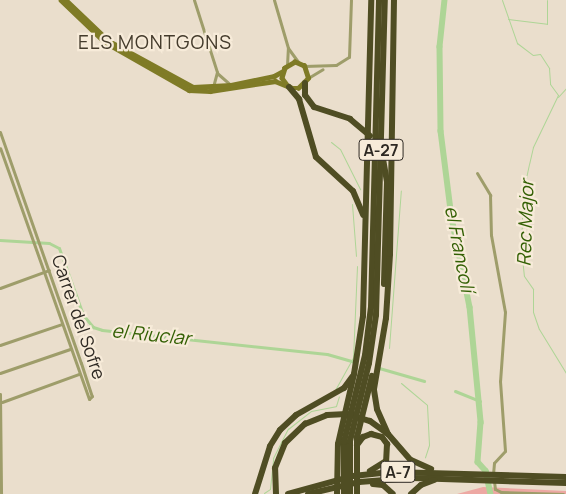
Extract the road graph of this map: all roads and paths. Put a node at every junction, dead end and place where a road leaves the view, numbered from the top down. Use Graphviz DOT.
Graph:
graph roads {
  1 [pos="61,0"];
  2 [pos="66,0"];
  3 [pos="194,0"];
  4 [pos="274,0"];
  5 [pos="351,0"];
  6 [pos="371,0"];
  7 [pos="377,0"];
  8 [pos="385,0"];
  9 [pos="394,0"];
  10 [pos="288,48"];
  11 [pos="370,50"];
  12 [pos="298,63"];
  13 [pos="287,65"];
  14 [pos="304,66"];
  15 [pos="326,67"];
  16 [pos="283,71"];
  17 [pos="217,72"];
  18 [pos="306,81"];
  19 [pos="383,83"];
  20 [pos="231,84"];
  21 [pos="288,86"];
  22 [pos="212,88"];
  23 [pos="0,132"];
  24 [pos="391,135"];
  25 [pos="0,148"];
  26 [pos="477,173"];
  27 [pos="368,178"];
  28 [pos="372,233"];
  29 [pos="364,241"];
  30 [pos="49,270"];
  31 [pos="43,272"];
  32 [pos="0,288"];
  33 [pos="387,296"];
  34 [pos="383,316"];
  35 [pos="62,324"];
  36 [pos="0,345"];
  37 [pos="70,349"];
  38 [pos="0,373"];
  39 [pos="79,374"];
  40 [pos="354,374"];
  41 [pos="0,394"];
  42 [pos="2,403"];
  43 [pos="1,423"];
  44 [pos="388,434"];
  45 [pos="356,451"];
  46 [pos="438,475"];
  47 [pos="496,477"];
  48 [pos="566,477"];
  49 [pos="355,482"];
  50 [pos="566,483"];
  51 [pos="332,485"];
  52 [pos="0,494"];
  53 [pos="255,494"];
  54 [pos="276,494"];
  55 [pos="288,494"];
  56 [pos="308,494"];
  57 [pos="318,494"];
  58 [pos="337,494"];
  59 [pos="344,494"];
  60 [pos="357,494"];
  61 [pos="393,494"];
  62 [pos="411,494"];
  63 [pos="563,494"];
  1 -- 21 [label="main road"];
  2 -- 22 [label="main road"];
  3 -- 17 [label="street"];
  4 -- 10 [label="street"];
  5 -- 15 [label="street"];
  6 -- 11 [label="highway"];
  7 -- 11 [label="highway"];
  7 -- 28 [label="highway, A-27"];
  8 -- 19 [label="highway, A-27"];
  9 -- 24 [label="highway"];
  10 -- 12 [label="street"];
  10 -- 13 [label="street"];
  11 -- 27 [label="highway"];
  12 -- 13 [label="main road"];
  12 -- 14 [label="main road"];
  13 -- 16 [label="main road"];
  14 -- 15 [label="street"];
  14 -- 18 [label="main road"];
  15 -- 18 [label="street"];
  16 -- 20 [label="main road"];
  16 -- 21 [label="main road"];
  17 -- 20 [label="street"];
  17 -- 22 [label="street"];
  18 -- 21 [label="main road"];
  18 -- 34 [label="highway"];
  19 -- 24 [label="highway"];
  19 -- 49 [label="highway, A-27"];
  20 -- 22 [label="main road"];
  21 -- 29 [label="highway"];
  23 -- 30 [label="street, Carrer del Sofre"];
  24 -- 33 [label="highway"];
  25 -- 31 [label="street, Carrer del Sofre"];
  26 -- 63 [label="street"];
  27 -- 28 [label="highway"];
  27 -- 29 [label="highway"];
  28 -- 59 [label="highway, A-27"];
  29 -- 40 [label="highway"];
  30 -- 31 [label="street"];
  30 -- 39 [label="street, Carrer del Sofre"];
  31 -- 32 [label="street"];
  31 -- 35 [label="street, Carrer del Sofre"];
  33 -- 34 [label="highway"];
  33 -- 44 [label="highway"];
  34 -- 45 [label="highway"];
  35 -- 36 [label="street"];
  35 -- 37 [label="street, Carrer del Sofre"];
  37 -- 38 [label="street"];
  37 -- 39 [label="street, Carrer del Sofre"];
  39 -- 42 [label="street"];
  40 -- 53 [label="highway"];
  40 -- 58 [label="highway"];
  41 -- 42 [label="street"];
  42 -- 43 [label="street"];
  43 -- 52 [label="street"];
  44 -- 46 [label="highway"];
  44 -- 54 [label="highway"];
  45 -- 49 [label="highway"];
  45 -- 60 [label="highway"];
  46 -- 47 [label="highway, A-7"];
  46 -- 49 [label="highway, A-7"];
  46 -- 62 [label="highway"];
  47 -- 48 [label="highway, A-7"];
  47 -- 50 [label="highway, A-7"];
  49 -- 51 [label="highway, A-7"];
  49 -- 61 [label="highway"];
  51 -- 55 [label="highway, A-7"];
  51 -- 56 [label="highway, A-7"];
  51 -- 57 [label="highway"];
}
